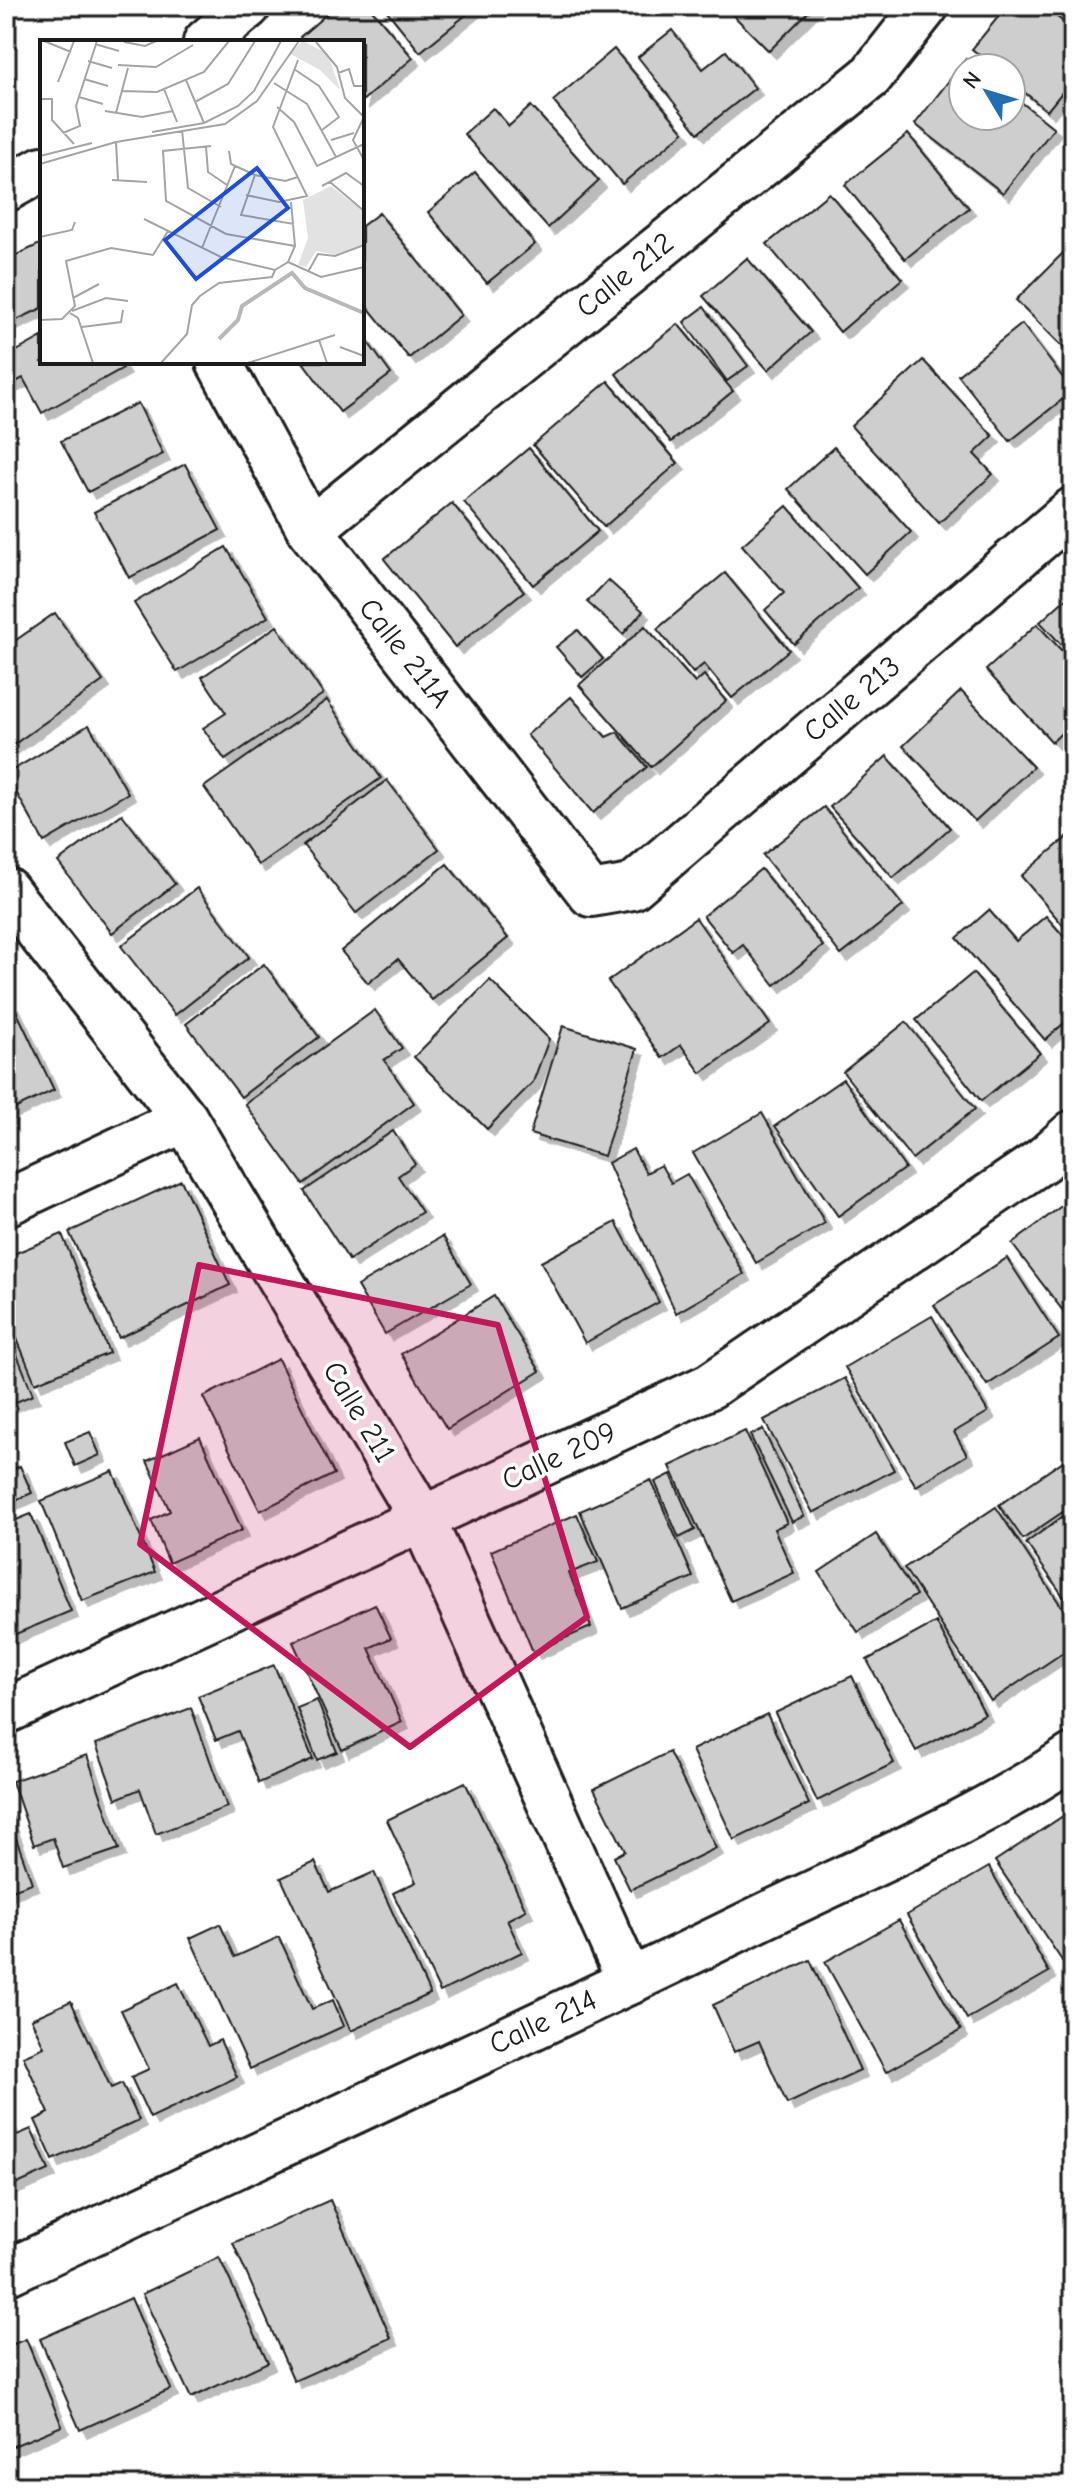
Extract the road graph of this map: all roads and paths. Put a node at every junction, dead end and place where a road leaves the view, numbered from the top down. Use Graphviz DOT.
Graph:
graph roads {
  1 [pos="248,6"];
  2 [pos="926,6"];
  3 [pos="208,40"];
  4 [pos="40,170"];
  5 [pos="6,189"];
  6 [pos="220,364"];
  7 [pos="1073,510"];
  8 [pos="310,530"];
  9 [pos="632,887"];
  10 [pos="6,890"];
  11 [pos="185,1119"];
  12 [pos="1073,1133"];
  13 [pos="6,1203"];
  14 [pos="423,1520"];
  15 [pos="6,1711"];
  16 [pos="1073,1756"];
  17 [pos="630,1982"];
  18 [pos="6,2273"];
  1 -- 3 [label="street"];
  2 -- 8 [label="street, Calle 212"];
  4 -- 5 [label="street"];
  6 -- 8 [label="street, Calle 211A"];
  7 -- 9 [label="street, Calle 213"];
  8 -- 9 [label="street, Calle 211A"];
  10 -- 11 [label="street, Calle 211"];
  11 -- 13 [label="street"];
  11 -- 14 [label="street, Calle 211"];
  12 -- 14 [label="street, Calle 209"];
  14 -- 15 [label="street, Calle 209"];
  14 -- 17 [label="street, Calle 211"];
  16 -- 17 [label="street, Calle 214"];
  17 -- 18 [label="street, Calle 214"];
}
